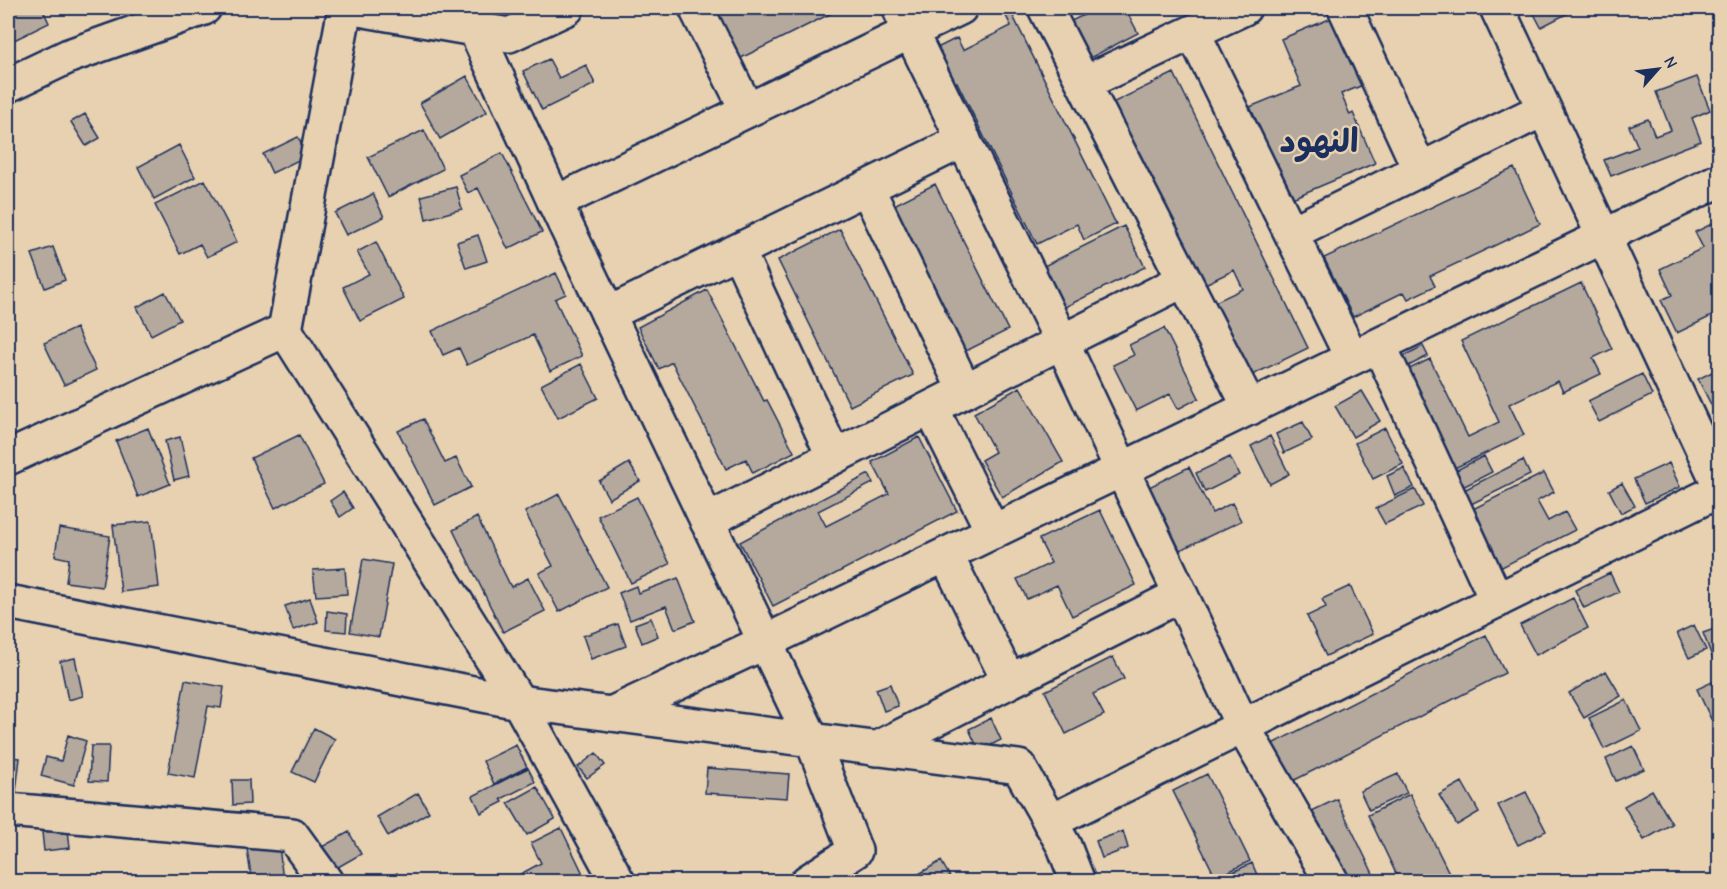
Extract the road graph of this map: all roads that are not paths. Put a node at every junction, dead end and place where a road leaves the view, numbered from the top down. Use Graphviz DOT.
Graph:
graph roads {
  1 [pos="204,8"];
  2 [pos="345,8"];
  3 [pos="353,8"];
  4 [pos="567,8"];
  5 [pos="696,8"];
  6 [pos="960,8"];
  7 [pos="1045,8"];
  8 [pos="1244,8"];
  9 [pos="1345,8"];
  10 [pos="1497,8"];
  11 [pos="138,18"];
  12 [pos="905,20"];
  13 [pos="475,29"];
  14 [pos="1193,32"];
  15 [pos="1084,83"];
  16 [pos="8,85"];
  17 [pos="1544,109"];
  18 [pos="747,110"];
  19 [pos="964,140"];
  20 [pos="1420,170"];
  21 [pos="1719,180"];
  22 [pos="867,188"];
  23 [pos="555,203"];
  24 [pos="1291,234"];
  25 [pos="1604,236"];
  26 [pos="738,251"];
  27 [pos="1184,280"];
  28 [pos="608,314"];
  29 [pos="285,330"];
  30 [pos="1061,342"];
  31 [pos="1365,352"];
  32 [pos="964,391"];
  33 [pos="931,408"];
  34 [pos="1250,408"];
  35 [pos="834,457"];
  36 [pos="8,458"];
  37 [pos="1122,470"];
  38 [pos="1719,488"];
  39 [pos="708,521"];
  40 [pos="993,532"];
  41 [pos="946,555"];
  42 [pos="1180,595"];
  43 [pos="1497,601"];
  44 [pos="8,602"];
  45 [pos="765,642"];
  46 [pos="1009,681"];
  47 [pos="519,702"];
  48 [pos="612,714"];
  49 [pos="1243,727"];
  50 [pos="812,740"];
  51 [pos="876,749"];
  52 [pos="8,810"];
  53 [pos="1050,822"];
  54 [pos="326,882"];
  55 [pos="618,882"];
  56 [pos="807,882"];
  57 [pos="1078,882"];
  58 [pos="1332,882"];
  1 -- 11 [label="street"];
  2 -- 29 [label="street"];
  3 -- 13 [label="street"];
  4 -- 13 [label="street"];
  5 -- 18 [label="street"];
  6 -- 12 [label="street"];
  7 -- 15 [label="street"];
  8 -- 14 [label="street"];
  9 -- 20 [label="street"];
  10 -- 17 [label="street"];
  11 -- 16 [label="street"];
  12 -- 18 [label="street"];
  12 -- 19 [label="street"];
  13 -- 23 [label="street"];
  14 -- 15 [label="street"];
  14 -- 24 [label="street"];
  15 -- 27 [label="street"];
  17 -- 20 [label="street"];
  17 -- 25 [label="street"];
  18 -- 23 [label="street"];
  19 -- 22 [label="street"];
  19 -- 30 [label="street"];
  20 -- 24 [label="street"];
  21 -- 25 [label="street"];
  22 -- 26 [label="street"];
  22 -- 32 [label="street"];
  23 -- 28 [label="street"];
  24 -- 31 [label="street"];
  25 -- 31 [label="street"];
  25 -- 38 [label="street"];
  26 -- 28 [label="street"];
  26 -- 35 [label="street"];
  27 -- 30 [label="street"];
  27 -- 34 [label="street"];
  28 -- 39 [label="street"];
  29 -- 36 [label="street"];
  29 -- 47 [label="street"];
  30 -- 32 [label="street"];
  30 -- 37 [label="street"];
  31 -- 34 [label="street"];
  31 -- 43 [label="street"];
  32 -- 33 [label="street"];
  33 -- 35 [label="street"];
  33 -- 40 [label="street"];
  34 -- 37 [label="street"];
  35 -- 39 [label="street"];
  37 -- 40 [label="street"];
  37 -- 42 [label="street"];
  38 -- 43 [label="street"];
  39 -- 45 [label="street"];
  40 -- 41 [label="street"];
  41 -- 45 [label="street"];
  41 -- 46 [label="street"];
  42 -- 46 [label="street"];
  42 -- 49 [label="street"];
  43 -- 49 [label="street"];
  44 -- 47 [label="street"];
  45 -- 48 [label="street"];
  45 -- 50 [label="street"];
  46 -- 51 [label="street"];
  47 -- 48 [label="street"];
  47 -- 55 [label="street"];
  48 -- 50 [label="street"];
  49 -- 53 [label="street"];
  49 -- 58 [label="street"];
  50 -- 51 [label="street"];
  50 -- 56 [label="street"];
  51 -- 53 [label="street"];
  52 -- 54 [label="street"];
  53 -- 57 [label="street"];
}
